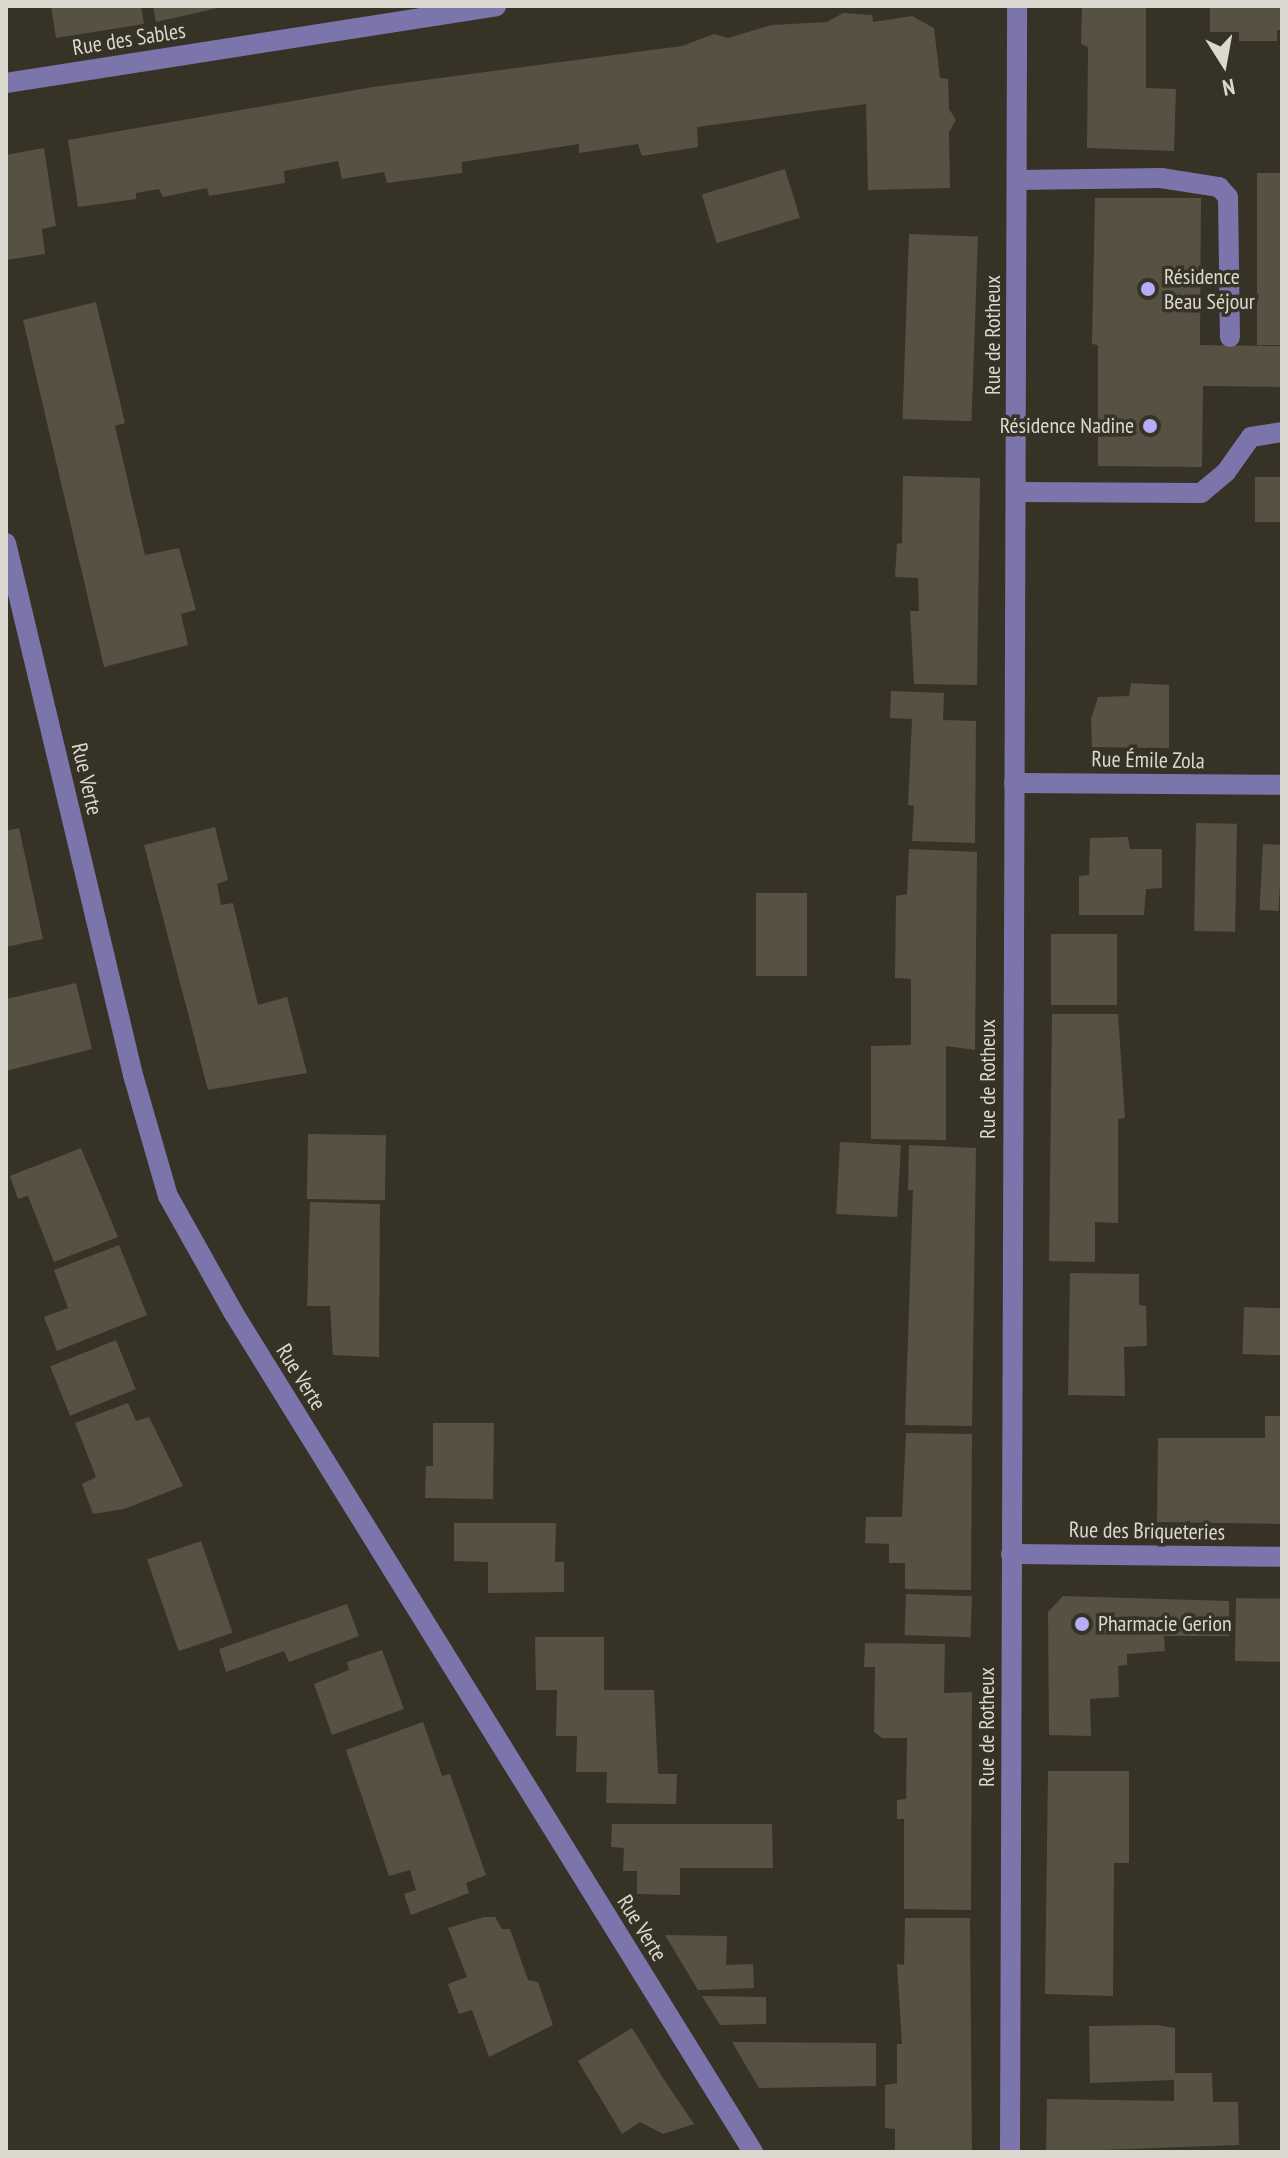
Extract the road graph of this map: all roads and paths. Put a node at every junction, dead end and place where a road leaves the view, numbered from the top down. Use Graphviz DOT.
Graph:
graph roads {
  1 [pos="496,6"];
  2 [pos="1017,6"];
  3 [pos="6,83"];
  4 [pos="1017,180"];
  5 [pos="1230,337"];
  6 [pos="1282,432"];
  7 [pos="1017,492"];
  8 [pos="6,543"];
  9 [pos="1014,783"];
  10 [pos="1282,785"];
  11 [pos="1011,1554"];
  12 [pos="1282,1557"];
  13 [pos="753,2152"];
  14 [pos="1010,2152"];
  1 -- 3 [label="street, Rue des Sables"];
  2 -- 4 [label="street, Rue de Rotheux"];
  4 -- 5 [label="street"];
  4 -- 7 [label="street, Rue de Rotheux"];
  6 -- 7 [label="street"];
  7 -- 9 [label="street, Rue de Rotheux"];
  8 -- 13 [label="street, Rue Verte"];
  9 -- 10 [label="street, Rue Émile Zola"];
  9 -- 11 [label="street, Rue de Rotheux"];
  11 -- 12 [label="street, Rue des Briqueteries"];
  11 -- 14 [label="street, Rue de Rotheux"];
}
